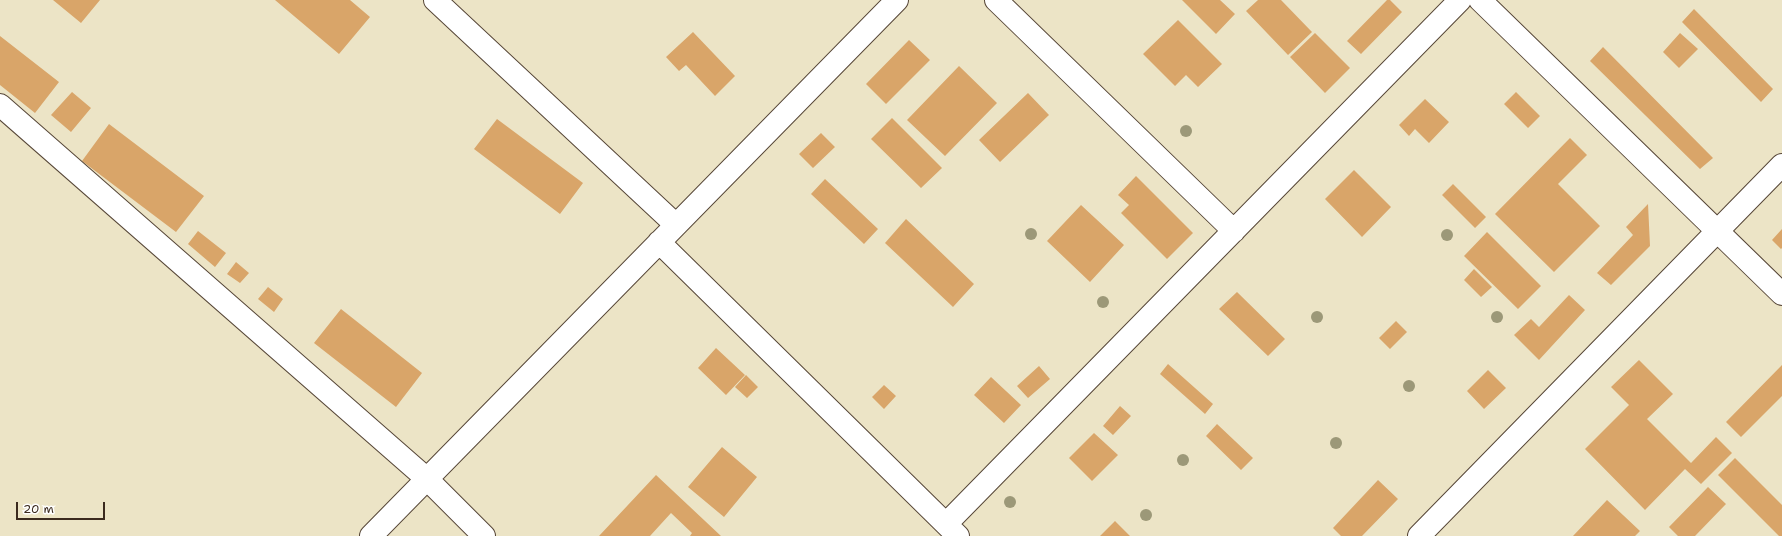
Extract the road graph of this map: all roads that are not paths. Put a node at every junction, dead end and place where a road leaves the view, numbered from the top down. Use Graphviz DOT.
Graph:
graph roads {
  1 [pos="435,0"];
  2 [pos="897,0"];
  3 [pos="996,0"];
  4 [pos="1460,0"];
  5 [pos="1480,0"];
  6 [pos="0,105"];
  7 [pos="1782,165"];
  8 [pos="676,225"];
  9 [pos="1234,231"];
  10 [pos="1718,232"];
  11 [pos="659,242"];
  12 [pos="1782,294"];
  13 [pos="427,479"];
  14 [pos="952,530"];
  15 [pos="371,536"];
  16 [pos="484,536"];
  17 [pos="1419,536"];
  1 -- 8 [label="street"];
  2 -- 8 [label="street"];
  3 -- 9 [label="street"];
  4 -- 9 [label="street"];
  5 -- 10 [label="street"];
  6 -- 13 [label="street"];
  7 -- 10 [label="street"];
  8 -- 11 [label="street"];
  9 -- 14 [label="street"];
  10 -- 12 [label="street"];
  10 -- 17 [label="street"];
  11 -- 13 [label="street"];
  11 -- 14 [label="street"];
  13 -- 15 [label="street"];
  13 -- 16 [label="street"];
}
